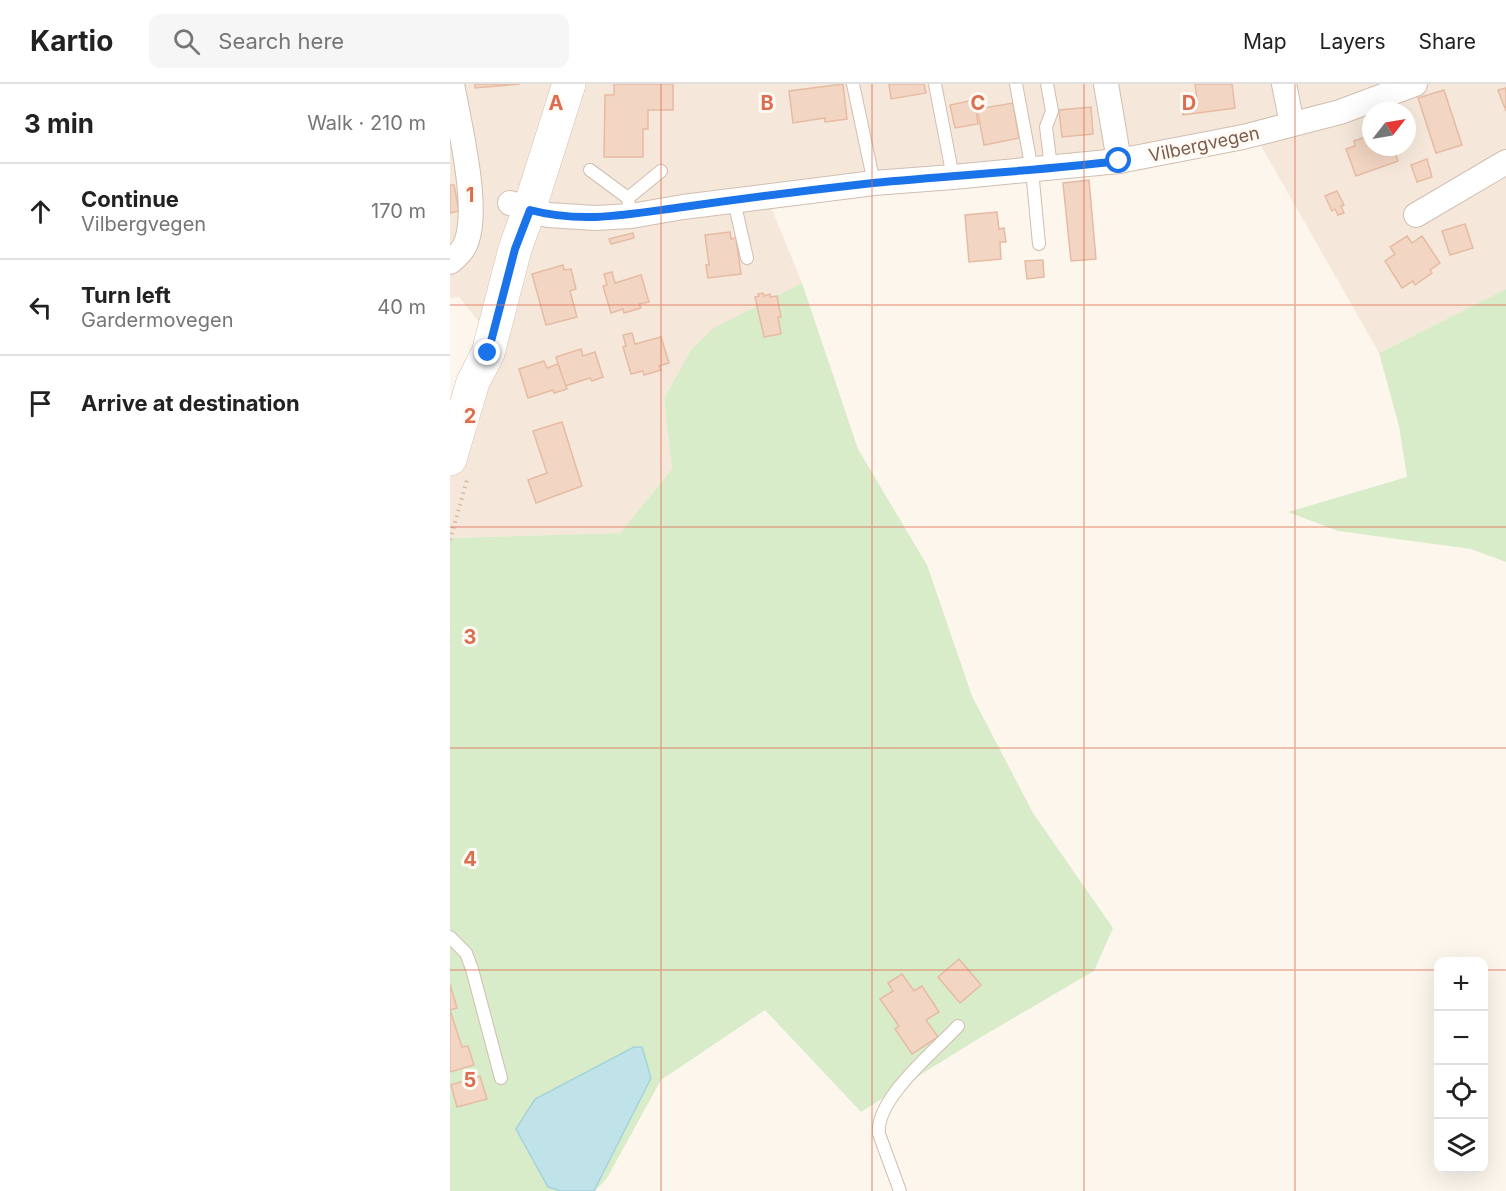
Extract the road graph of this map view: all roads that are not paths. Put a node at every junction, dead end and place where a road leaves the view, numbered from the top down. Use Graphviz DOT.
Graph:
graph roads {
  1 [pos="452,84"];
  2 [pos="554,84"];
  3 [pos="569,84"];
  4 [pos="853,84"];
  5 [pos="935,84"];
  6 [pos="1016,84"];
  7 [pos="1047,84"];
  8 [pos="1106,84"];
  9 [pos="1284,84"];
  10 [pos="1415,84"];
  11 [pos="1292,124"];
  12 [pos="1119,161"];
  13 [pos="1506,162"];
  14 [pos="1042,169"];
  15 [pos="590,170"];
  16 [pos="661,171"];
  17 [pos="953,177"];
  18 [pos="874,183"];
  19 [pos="734,201"];
  20 [pos="520,207"];
  21 [pos="630,207"];
  22 [pos="1416,215"];
  23 [pos="1039,244"];
  24 [pos="747,258"];
  25 [pos="450,262"];
  26 [pos="459,469"];
  27 [pos="450,937"];
  28 [pos="958,1026"];
  29 [pos="501,1078"];
  30 [pos="900,1191"];
  1 -- 25 [label="street"];
  2 -- 20 [label="main road"];
  3 -- 20 [label="main road"];
  4 -- 18 [label="lane"];
  5 -- 17 [label="lane"];
  6 -- 14 [label="lane"];
  7 -- 14 [label="lane"];
  8 -- 12 [label="street"];
  9 -- 11 [label="street"];
  10 -- 11 [label="street, Vilbergvegen"];
  11 -- 12 [label="street, Vilbergvegen"];
  12 -- 14 [label="street, Vilbergvegen"];
  13 -- 22 [label="street"];
  14 -- 17 [label="street, Vilbergvegen"];
  14 -- 23 [label="lane"];
  15 -- 21 [label="lane"];
  16 -- 21 [label="lane"];
  17 -- 18 [label="street, Vilbergvegen"];
  18 -- 19 [label="street, Vilbergvegen"];
  19 -- 21 [label="street, Vilbergvegen"];
  19 -- 24 [label="lane"];
  20 -- 21 [label="street, Vilbergvegen"];
  20 -- 26 [label="main road"];
  27 -- 29 [label="lane"];
  28 -- 30 [label="lane"];
}
